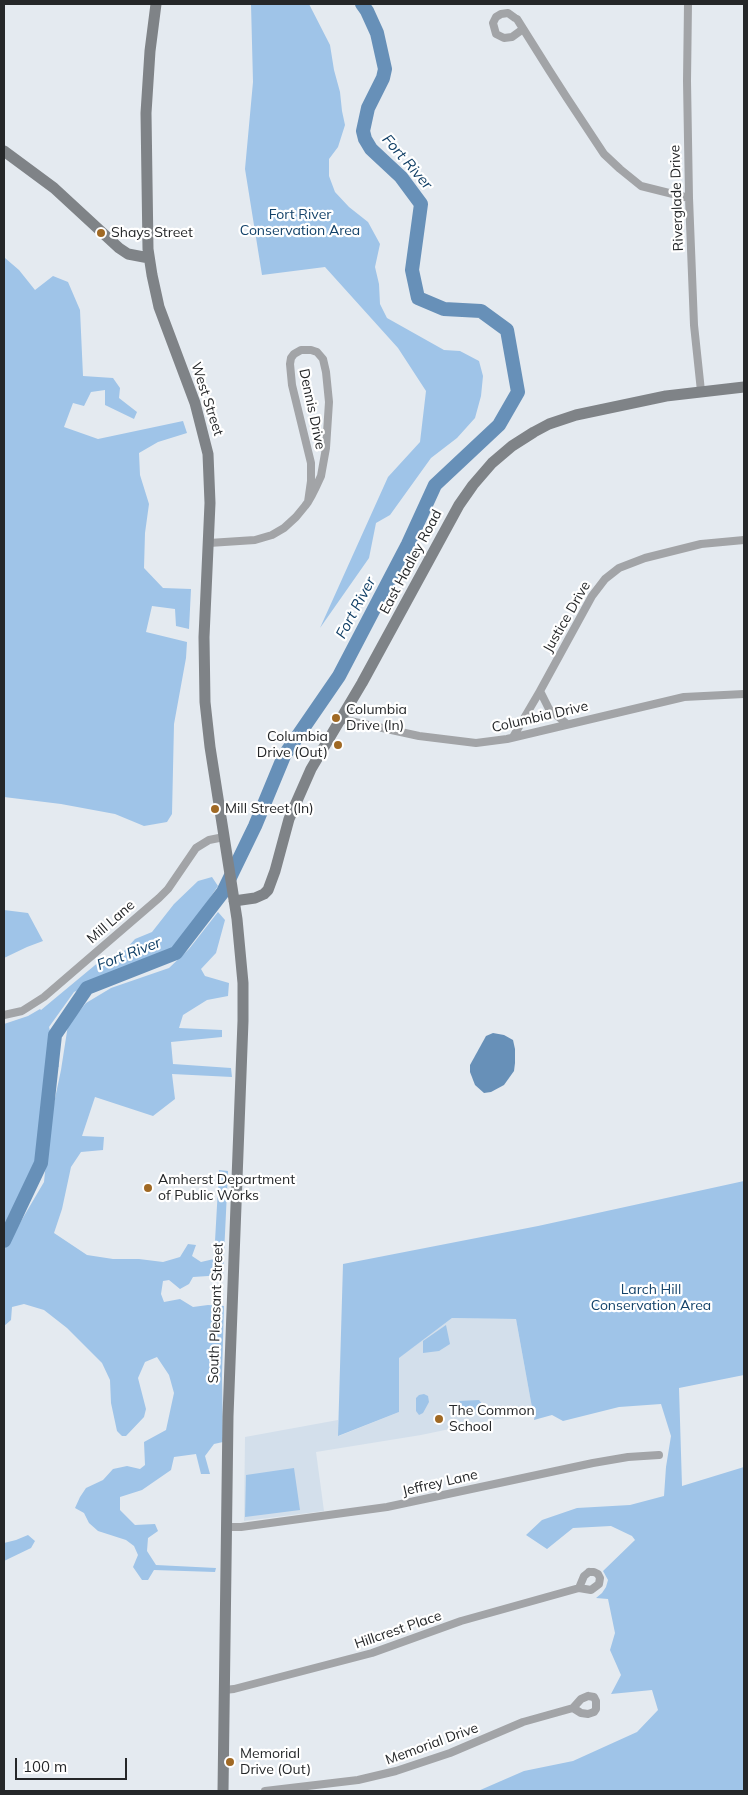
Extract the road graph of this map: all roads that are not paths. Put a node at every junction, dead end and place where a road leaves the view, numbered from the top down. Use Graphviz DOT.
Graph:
graph roads {
  1 [pos="156,4"];
  2 [pos="688,4"];
  3 [pos="523,29"];
  4 [pos="4,151"];
  5 [pos="689,198"];
  6 [pos="149,258"];
  7 [pos="744,387"];
  8 [pos="701,391"];
  9 [pos="308,502"];
  10 [pos="744,540"];
  11 [pos="210,543"];
  12 [pos="540,691"];
  13 [pos="744,694"];
  14 [pos="341,719"];
  15 [pos="566,724"];
  16 [pos="513,737"];
  17 [pos="224,837"];
  18 [pos="234,896"];
  19 [pos="4,1015"];
  20 [pos="659,1455"];
  21 [pos="226,1527"];
  22 [pos="579,1588"];
  23 [pos="224,1690"];
  24 [pos="573,1708"];
  25 [pos="224,1791"];
  26 [pos="265,1791"];
  1 -- 6 [label="main road, West Street"];
  2 -- 5 [label="street, Riverglade Drive"];
  3 -- 5 [label="street"];
  4 -- 6 [label="main road"];
  5 -- 8 [label="street, Riverglade Drive"];
  6 -- 11 [label="main road, West Street"];
  7 -- 8 [label="main road, East Hadley Road"];
  8 -- 14 [label="main road, East Hadley Road"];
  9 -- 9 [label="street, Dennis Drive"];
  9 -- 11 [label="street, Dennis Drive"];
  10 -- 12 [label="street, Justice Drive"];
  11 -- 17 [label="main road, West Street"];
  12 -- 15 [label="street"];
  12 -- 16 [label="street, Justice Drive"];
  13 -- 15 [label="street, Columbia Drive"];
  14 -- 16 [label="street, Columbia Drive"];
  14 -- 18 [label="main road, East Hadley Road"];
  15 -- 16 [label="street, Columbia Drive"];
  17 -- 18 [label="main road, South Pleasant Street"];
  17 -- 19 [label="street, Mill Lane"];
  18 -- 21 [label="main road, South Pleasant Street"];
  20 -- 21 [label="street, Jeffrey Lane"];
  21 -- 23 [label="main road, South Pleasant Street"];
  22 -- 23 [label="street, Hillcrest Place"];
  23 -- 25 [label="main road, South Pleasant Street"];
  24 -- 26 [label="street, Memorial Drive"];
}
